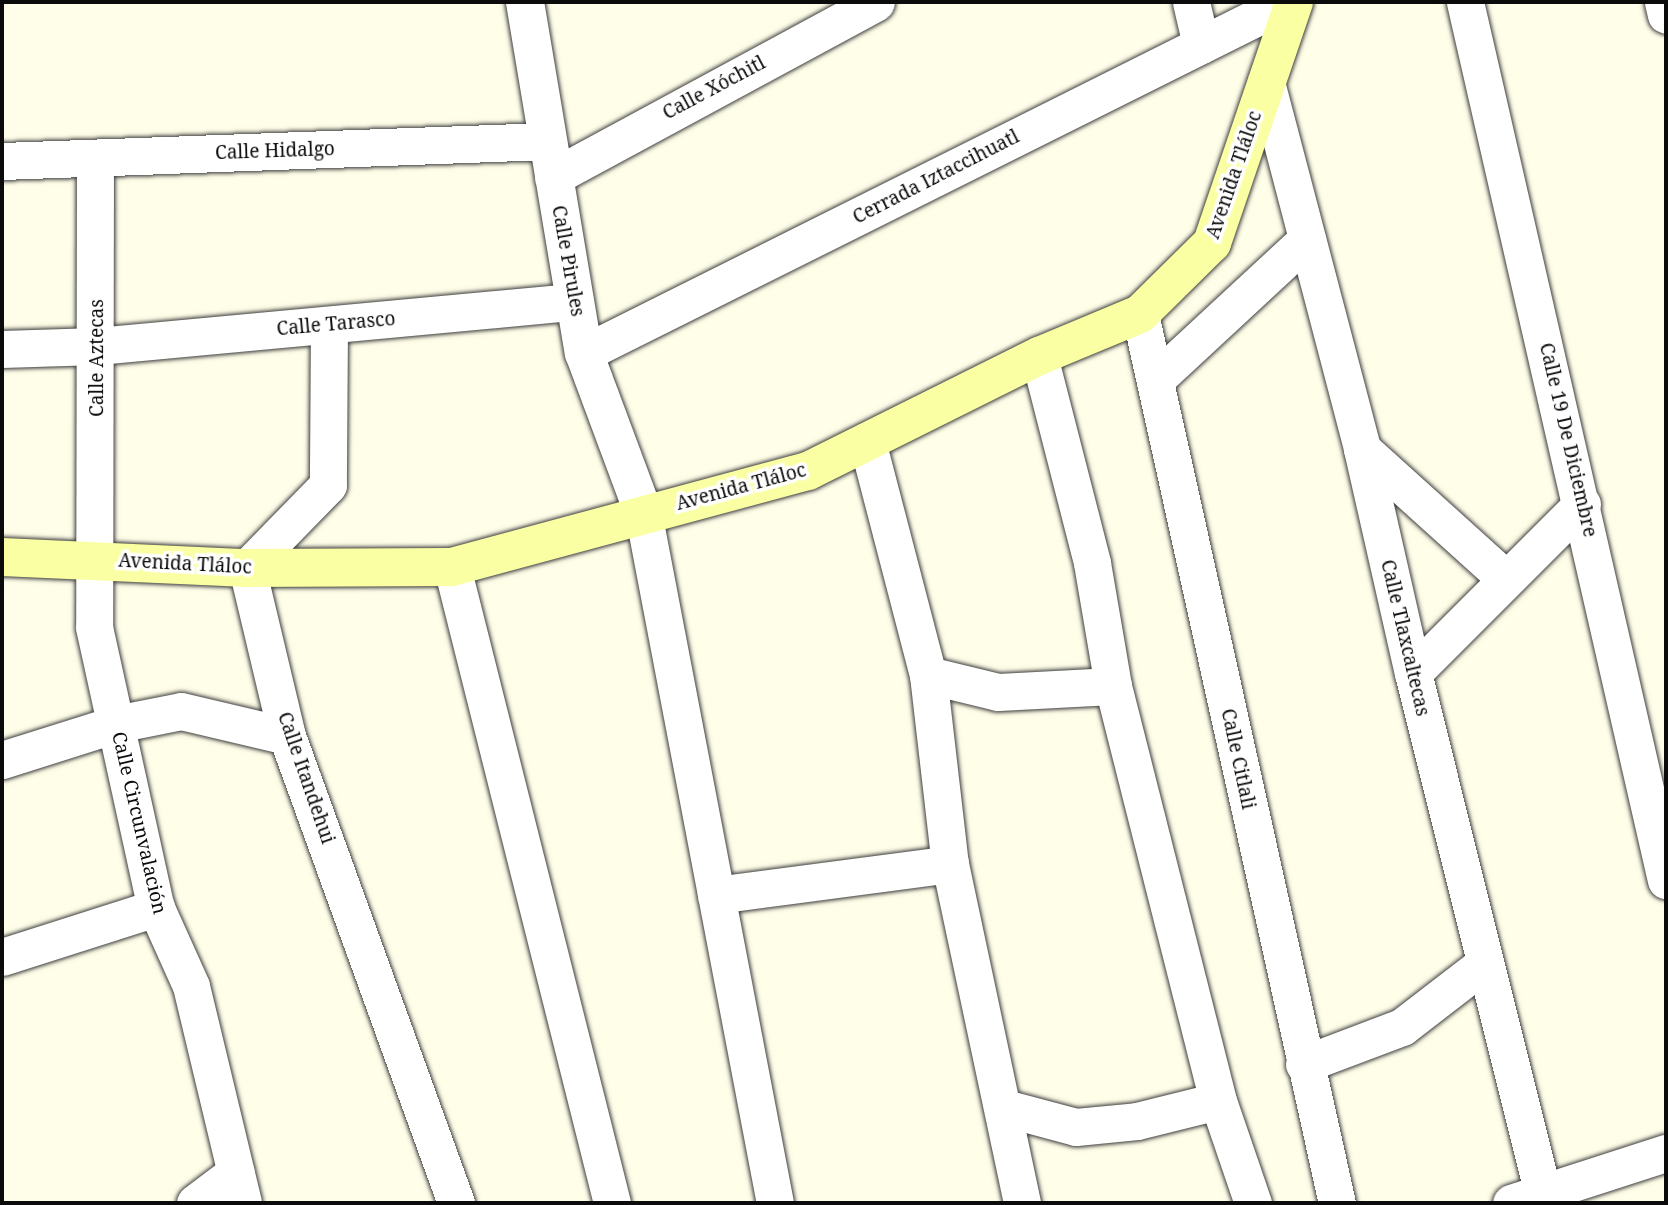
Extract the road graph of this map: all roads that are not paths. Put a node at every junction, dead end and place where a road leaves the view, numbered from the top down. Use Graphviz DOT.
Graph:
graph roads {
  1 [pos="525,2"];
  2 [pos="876,2"];
  3 [pos="1191,2"];
  4 [pos="1287,2"];
  5 [pos="1294,2"];
  6 [pos="1465,2"];
  7 [pos="1663,2"];
  8 [pos="1666,15"];
  9 [pos="1201,45"];
  10 [pos="1266,82"];
  11 [pos="95,158"];
  12 [pos="551,159"];
  13 [pos="2,161"];
  14 [pos="1307,239"];
  15 [pos="575,302"];
  16 [pos="1140,314"];
  17 [pos="329,325"];
  18 [pos="97,346"];
  19 [pos="2,349"];
  20 [pos="584,353"];
  21 [pos="1039,356"];
  22 [pos="1155,380"];
  23 [pos="867,441"];
  24 [pos="1362,449"];
  25 [pos="1582,504"];
  26 [pos="643,512"];
  27 [pos="2,557"];
  28 [pos="96,558"];
  29 [pos="452,567"];
  30 [pos="247,568"];
  31 [pos="1506,579"];
  32 [pos="1412,673"];
  33 [pos="928,676"];
  34 [pos="1113,686"];
  35 [pos="116,724"];
  36 [pos="287,736"];
  37 [pos="2,760"];
  38 [pos="950,864"];
  39 [pos="1666,880"];
  40 [pos="716,895"];
  41 [pos="156,908"];
  42 [pos="2,957"];
  43 [pos="1485,963"];
  44 [pos="1304,1064"];
  45 [pos="1218,1101"];
  46 [pos="1005,1108"];
  47 [pos="1666,1153"];
  48 [pos="239,1188"];
  49 [pos="1597,1191"];
  50 [pos="1527,1199"];
  51 [pos="195,1203"];
  52 [pos="456,1203"];
  53 [pos="612,1203"];
  54 [pos="775,1203"];
  55 [pos="1022,1203"];
  56 [pos="1253,1203"];
  57 [pos="1337,1203"];
  1 -- 12 [label="street, Calle Pirules"];
  2 -- 12 [label="street, Calle Xóchitl"];
  3 -- 9 [label="street"];
  4 -- 9 [label="street, Cerrada Iztaccihuatl"];
  5 -- 10 [label="main road, Avenida Tláloc"];
  6 -- 25 [label="street, Calle 19 De Diciembre"];
  7 -- 8 [label="street"];
  9 -- 20 [label="street, Cerrada Iztaccihuatl"];
  10 -- 14 [label="street, Calle Tlaxcaltecas"];
  10 -- 16 [label="main road, Avenida Tláloc"];
  11 -- 12 [label="street, Calle Hidalgo"];
  11 -- 13 [label="street, Calle Hidalgo"];
  11 -- 18 [label="street, Calle Aztecas"];
  12 -- 15 [label="street, Calle Pirules"];
  14 -- 22 [label="street"];
  14 -- 24 [label="street, Calle Tlaxcaltecas"];
  15 -- 17 [label="street, Calle Tarasco"];
  15 -- 20 [label="street, Calle Pirules"];
  16 -- 21 [label="main road, Avenida Tláloc"];
  16 -- 22 [label="street, Calle Citlali"];
  17 -- 18 [label="street, Calle Tarasco"];
  17 -- 30 [label="street"];
  18 -- 19 [label="street, Calle Tarasco"];
  18 -- 28 [label="street, Calle Aztecas"];
  20 -- 26 [label="street, Calle Pirules"];
  21 -- 23 [label="main road, Avenida Tláloc"];
  21 -- 34 [label="street"];
  22 -- 44 [label="street, Calle Citlali"];
  23 -- 26 [label="main road, Avenida Tláloc"];
  23 -- 33 [label="street"];
  24 -- 31 [label="street"];
  24 -- 32 [label="street, Calle Tlaxcaltecas"];
  25 -- 31 [label="street"];
  25 -- 39 [label="street, Calle 19 De Diciembre"];
  26 -- 29 [label="main road, Avenida Tláloc"];
  26 -- 40 [label="street"];
  27 -- 28 [label="main road, Avenida Tláloc"];
  28 -- 30 [label="main road, Avenida Tláloc"];
  28 -- 35 [label="street, Calle Circunvalación"];
  29 -- 30 [label="main road, Avenida Tláloc"];
  29 -- 53 [label="street"];
  30 -- 36 [label="street, Calle Itandehui"];
  31 -- 32 [label="street"];
  32 -- 43 [label="street, Calle Tlaxcaltecas"];
  33 -- 34 [label="street"];
  33 -- 38 [label="street"];
  34 -- 45 [label="street"];
  35 -- 36 [label="street"];
  35 -- 37 [label="street"];
  35 -- 41 [label="street, Calle Circunvalación"];
  36 -- 52 [label="street, Calle Itandehui"];
  38 -- 40 [label="street"];
  38 -- 46 [label="street"];
  40 -- 54 [label="street"];
  41 -- 42 [label="street"];
  41 -- 48 [label="street, Calle Circunvalación"];
  43 -- 44 [label="street"];
  43 -- 50 [label="street, Calle Tlaxcaltecas"];
  44 -- 57 [label="street, Calle Citlali"];
  45 -- 46 [label="street"];
  45 -- 56 [label="street"];
  46 -- 55 [label="street"];
  47 -- 49 [label="street"];
  48 -- 51 [label="street"];
  49 -- 50 [label="street"];
}
